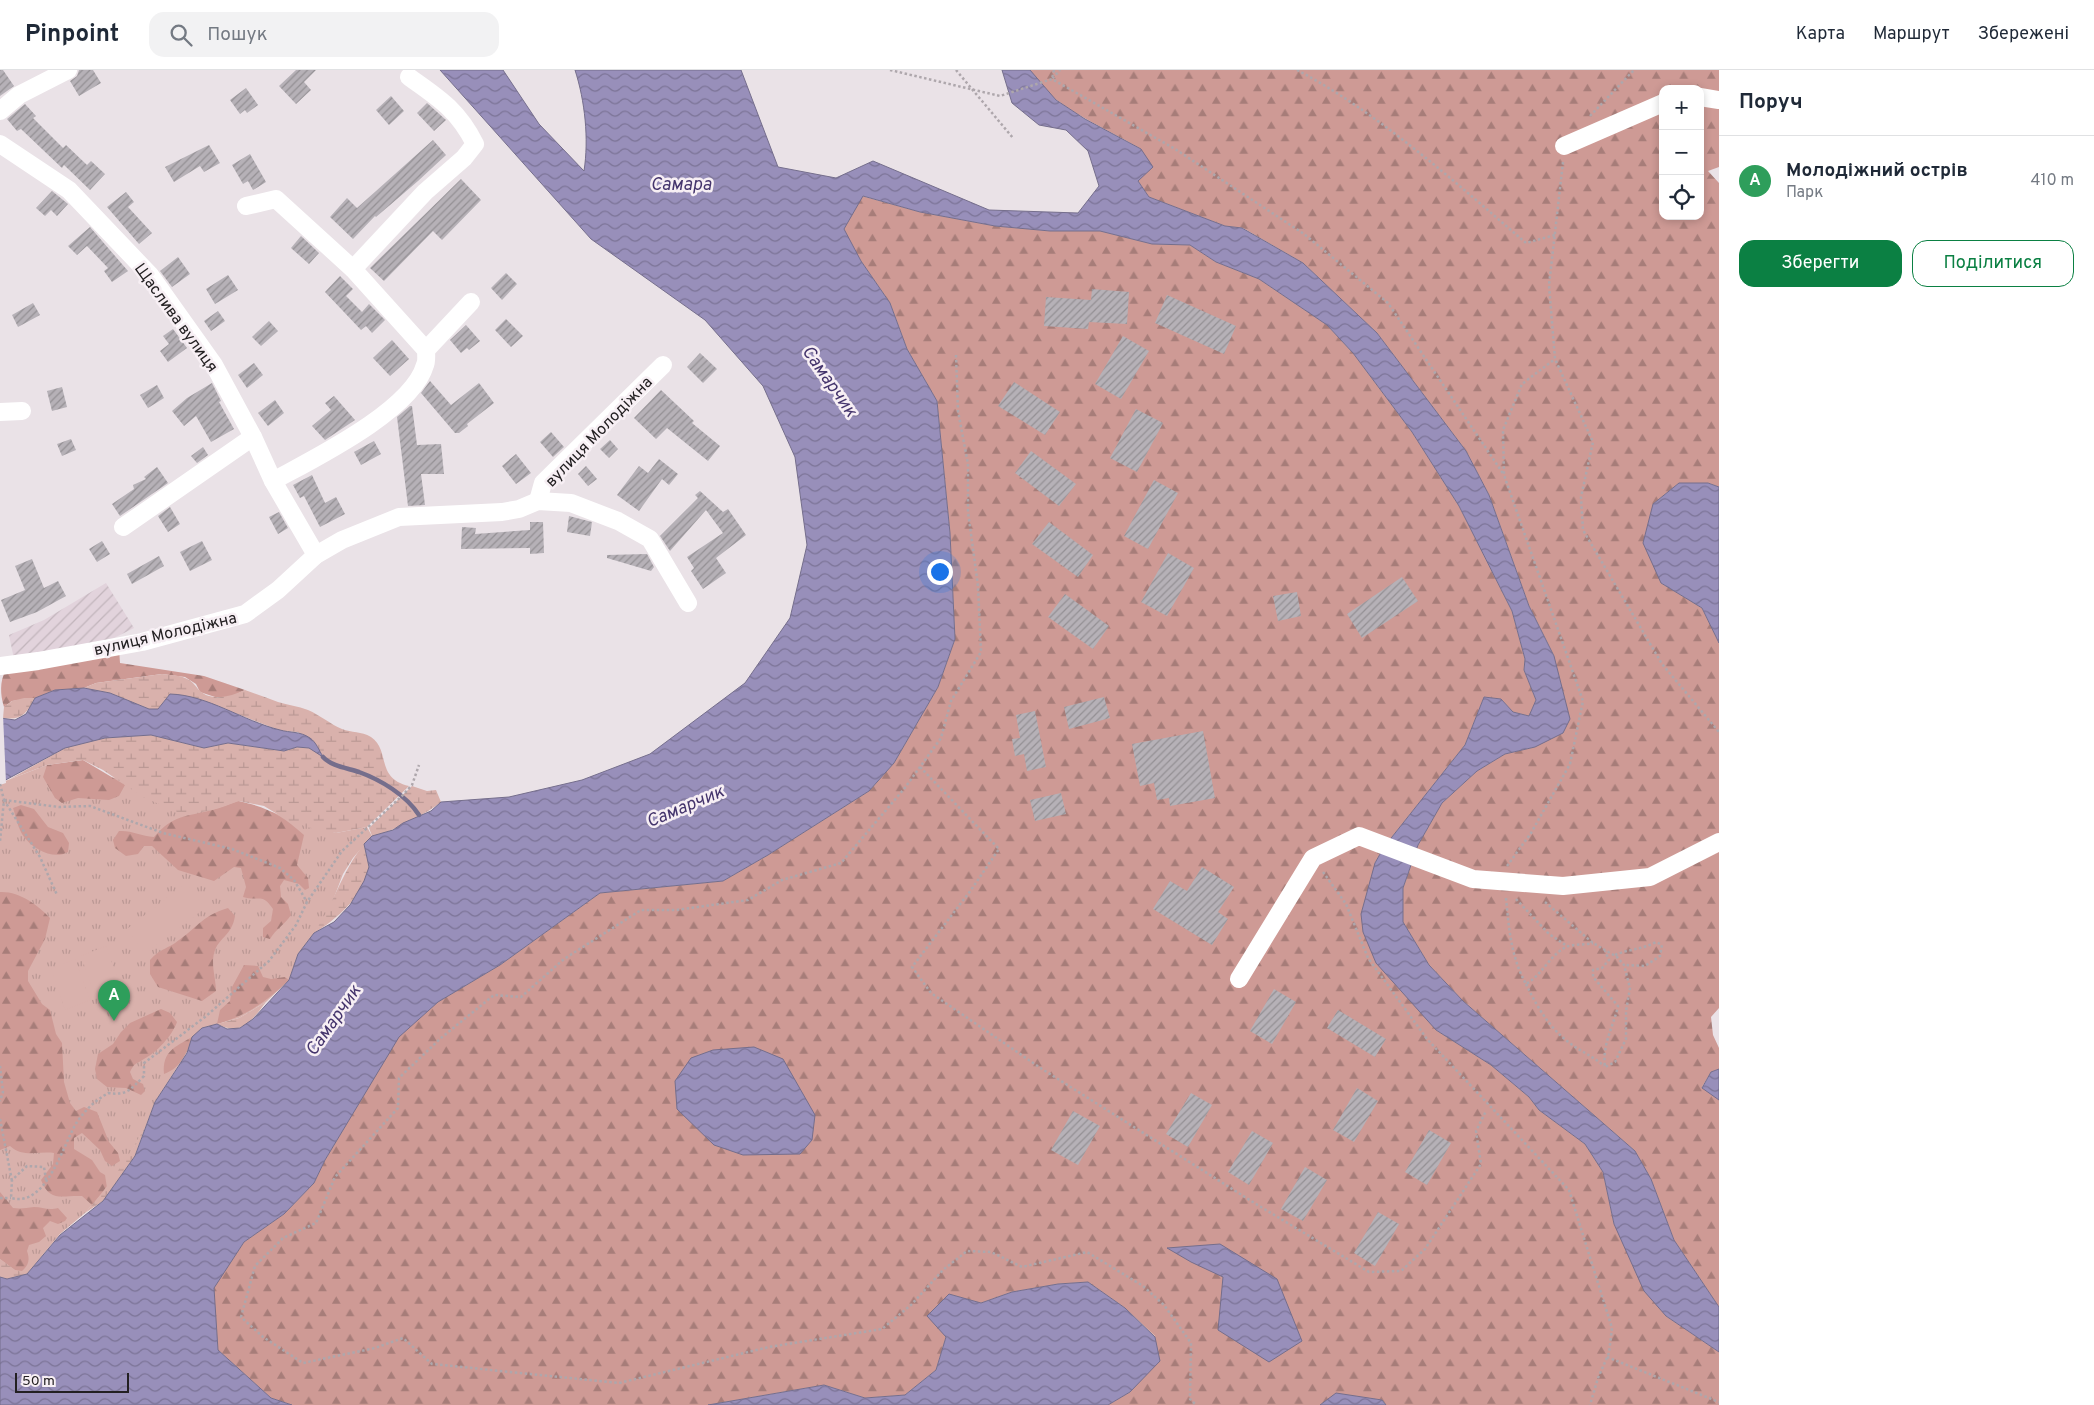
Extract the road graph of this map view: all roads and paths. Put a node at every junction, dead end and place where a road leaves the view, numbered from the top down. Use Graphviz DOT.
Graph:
graph roads {
  1 [pos="68,70"];
  2 [pos="890,70"];
  3 [pos="956,70"];
  4 [pos="1054,70"];
  5 [pos="1060,70"];
  6 [pos="1298,70"];
  7 [pos="1634,70"];
  8 [pos="409,77"];
  9 [pos="1052,79"];
  10 [pos="973,89"];
  11 [pos="1704,98"];
  12 [pos="1719,100"];
  13 [pos="1659,105"];
  14 [pos="0,111"];
  15 [pos="1590,117"];
  16 [pos="1013,138"];
  17 [pos="0,144"];
  18 [pos="1564,146"];
  19 [pos="246,206"];
  20 [pos="1555,235"];
  21 [pos="354,269"];
  22 [pos="471,302"];
  23 [pos="426,350"];
  24 [pos="956,355"];
  25 [pos="1555,359"];
  26 [pos="663,365"];
  27 [pos="22,411"];
  28 [pos="0,412"];
  29 [pos="253,437"];
  30 [pos="1504,475"];
  31 [pos="273,481"];
  32 [pos="538,501"];
  33 [pos="123,527"];
  34 [pos="316,555"];
  35 [pos="688,604"];
  36 [pos="0,666"];
  37 [pos="1719,732"];
  38 [pos="419,765"];
  39 [pos="920,766"];
  40 [pos="0,784"];
  41 [pos="4,800"];
  42 [pos="1,817"];
  43 [pos="0,841"];
  44 [pos="1719,842"];
  45 [pos="1313,858"];
  46 [pos="1500,881"];
  47 [pos="1530,884"];
  48 [pos="57,895"];
  49 [pos="307,902"];
  50 [pos="1593,943"];
  51 [pos="1567,946"];
  52 [pos="1605,951"];
  53 [pos="1614,956"];
  54 [pos="1624,965"];
  55 [pos="1238,979"];
  56 [pos="1526,984"];
  57 [pos="0,1066"];
  58 [pos="1606,1067"];
  59 [pos="0,1101"];
  60 [pos="1486,1111"];
  61 [pos="0,1119"];
  62 [pos="12,1180"];
  63 [pos="46,1180"];
  64 [pos="0,1198"];
  65 [pos="10,1198"];
  66 [pos="1607,1357"];
  67 [pos="1719,1402"];
  68 [pos="1196,1405"];
  69 [pos="1590,1405"];
  1 -- 14 [label="street"];
  2 -- 10 [label="path"];
  3 -- 10 [label="path"];
  4 -- 9 [label="path"];
  5 -- 9 [label="path"];
  6 -- 20 [label="path"];
  7 -- 15 [label="path"];
  8 -- 21 [label="street"];
  9 -- 10 [label="path"];
  9 -- 30 [label="path"];
  10 -- 16 [label="path"];
  11 -- 12 [label="street"];
  13 -- 18 [label="street"];
  17 -- 29 [label="street, Щаслива вулиця"];
  18 -- 20 [label="path"];
  19 -- 21 [label="street"];
  20 -- 25 [label="path"];
  21 -- 23 [label="street"];
  22 -- 23 [label="street"];
  23 -- 31 [label="street"];
  24 -- 39 [label="path"];
  25 -- 30 [label="path"];
  25 -- 37 [label="path"];
  26 -- 32 [label="street, вулиця Молодіжна"];
  27 -- 28 [label="street"];
  29 -- 31 [label="street, Щаслива вулиця"];
  29 -- 33 [label="street"];
  30 -- 46 [label="path"];
  31 -- 34 [label="street, Щаслива вулиця"];
  32 -- 34 [label="street, вулиця Молодіжна"];
  32 -- 35 [label="street, вулиця Молодіжна"];
  34 -- 36 [label="street, вулиця Молодіжна"];
  38 -- 49 [label="path"];
  39 -- 60 [label="path"];
  39 -- 68 [label="path"];
  40 -- 41 [label="path"];
  41 -- 42 [label="path"];
  41 -- 48 [label="path"];
  41 -- 49 [label="path"];
  42 -- 43 [label="path"];
  44 -- 47 [label="street"];
  45 -- 46 [label="street"];
  45 -- 55 [label="street"];
  45 -- 66 [label="path"];
  46 -- 47 [label="street"];
  46 -- 51 [label="path"];
  46 -- 56 [label="path"];
  47 -- 50 [label="path"];
  49 -- 63 [label="path"];
  50 -- 51 [label="path"];
  50 -- 52 [label="path"];
  51 -- 56 [label="path"];
  52 -- 53 [label="path"];
  52 -- 58 [label="path"];
  53 -- 54 [label="path"];
  53 -- 54 [label="path"];
  54 -- 58 [label="path"];
  56 -- 58 [label="path"];
  57 -- 59 [label="path"];
  61 -- 62 [label="path"];
  62 -- 63 [label="path"];
  62 -- 65 [label="path"];
  63 -- 65 [label="path"];
  64 -- 65 [label="path"];
  66 -- 67 [label="path"];
  66 -- 69 [label="path"];
}
